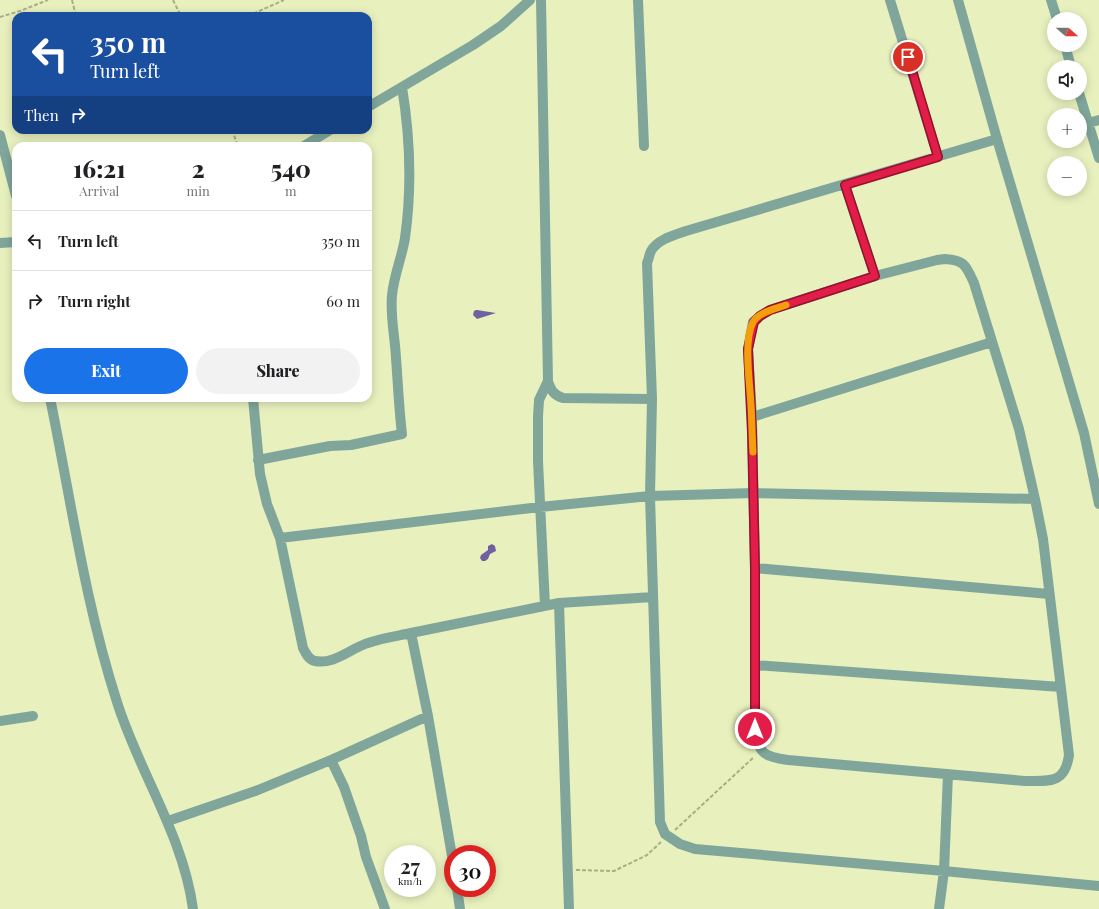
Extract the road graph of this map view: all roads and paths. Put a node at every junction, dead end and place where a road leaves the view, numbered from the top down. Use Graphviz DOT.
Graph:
graph roads {
  1 [pos="48,0"];
  2 [pos="72,0"];
  3 [pos="173,0"];
  4 [pos="284,0"];
  5 [pos="530,0"];
  6 [pos="541,0"];
  7 [pos="638,0"];
  8 [pos="890,0"];
  9 [pos="958,0"];
  10 [pos="1051,0"];
  11 [pos="17,12"];
  12 [pos="75,12"];
  13 [pos="179,12"];
  14 [pos="257,12"];
  15 [pos="1055,12"];
  16 [pos="12,13"];
  17 [pos="0,17"];
  18 [pos="402,86"];
  19 [pos="1081,100"];
  20 [pos="372,105"];
  21 [pos="1099,120"];
  22 [pos="1088,123"];
  23 [pos="324,134"];
  24 [pos="0,135"];
  25 [pos="997,139"];
  26 [pos="310,142"];
  27 [pos="644,146"];
  28 [pos="938,157"];
  29 [pos="1099,158"];
  30 [pos="12,181"];
  31 [pos="845,185"];
  32 [pos="12,242"];
  33 [pos="0,243"];
  34 [pos="875,276"];
  35 [pos="992,342"];
  36 [pos="548,382"];
  37 [pos="652,399"];
  38 [pos="51,402"];
  39 [pos="253,402"];
  40 [pos="752,417"];
  41 [pos="258,460"];
  42 [pos="754,493"];
  43 [pos="650,496"];
  44 [pos="1035,499"];
  45 [pos="1099,504"];
  46 [pos="540,507"];
  47 [pos="280,538"];
  48 [pos="755,568"];
  49 [pos="1049,594"];
  50 [pos="653,597"];
  51 [pos="559,603"];
  52 [pos="545,606"];
  53 [pos="411,633"];
  54 [pos="755,664"];
  55 [pos="1061,687"];
  56 [pos="33,716"];
  57 [pos="428,716"];
  58 [pos="0,721"];
  59 [pos="331,760"];
  60 [pos="948,774"];
  61 [pos="168,821"];
  62 [pos="450,845"];
  63 [pos="944,871"];
  64 [pos="1099,886"];
  65 [pos="458,897"];
  66 [pos="193,909"];
  67 [pos="385,909"];
  68 [pos="460,909"];
  69 [pos="569,909"];
  70 [pos="939,909"];
  1 -- 11 [label="path"];
  2 -- 12 [label="path"];
  3 -- 13 [label="path"];
  4 -- 14 [label="path"];
  5 -- 18 [label="street"];
  6 -- 36 [label="street"];
  7 -- 27 [label="street"];
  8 -- 28 [label="street"];
  9 -- 25 [label="street"];
  10 -- 15 [label="street"];
  16 -- 17 [label="path"];
  18 -- 20 [label="street"];
  18 -- 41 [label="street"];
  19 -- 22 [label="street"];
  21 -- 22 [label="street"];
  22 -- 29 [label="street"];
  23 -- 26 [label="street"];
  24 -- 30 [label="street"];
  25 -- 28 [label="street"];
  25 -- 45 [label="street"];
  28 -- 31 [label="street"];
  31 -- 34 [label="street"];
  31 -- 37 [label="street"];
  32 -- 33 [label="street"];
  34 -- 35 [label="street"];
  34 -- 40 [label="street"];
  35 -- 40 [label="street"];
  35 -- 44 [label="street"];
  36 -- 37 [label="street"];
  36 -- 46 [label="street"];
  37 -- 43 [label="street"];
  38 -- 61 [label="street"];
  39 -- 41 [label="street"];
  40 -- 42 [label="street"];
  41 -- 47 [label="street"];
  42 -- 43 [label="street"];
  42 -- 44 [label="street"];
  42 -- 48 [label="street"];
  43 -- 46 [label="street"];
  43 -- 50 [label="street"];
  44 -- 49 [label="street"];
  46 -- 47 [label="street"];
  46 -- 52 [label="street"];
  47 -- 53 [label="street"];
  48 -- 49 [label="street"];
  48 -- 54 [label="street"];
  49 -- 55 [label="street"];
  50 -- 51 [label="street"];
  50 -- 63 [label="street"];
  51 -- 52 [label="street"];
  51 -- 69 [label="street"];
  52 -- 53 [label="street"];
  53 -- 57 [label="street"];
  54 -- 55 [label="street"];
  54 -- 60 [label="street"];
  55 -- 60 [label="street"];
  56 -- 58 [label="street"];
  57 -- 59 [label="street"];
  57 -- 62 [label="street"];
  59 -- 61 [label="street"];
  59 -- 67 [label="street"];
  60 -- 63 [label="street"];
  61 -- 66 [label="street"];
  63 -- 64 [label="street"];
  63 -- 70 [label="street"];
  65 -- 68 [label="street"];
}
